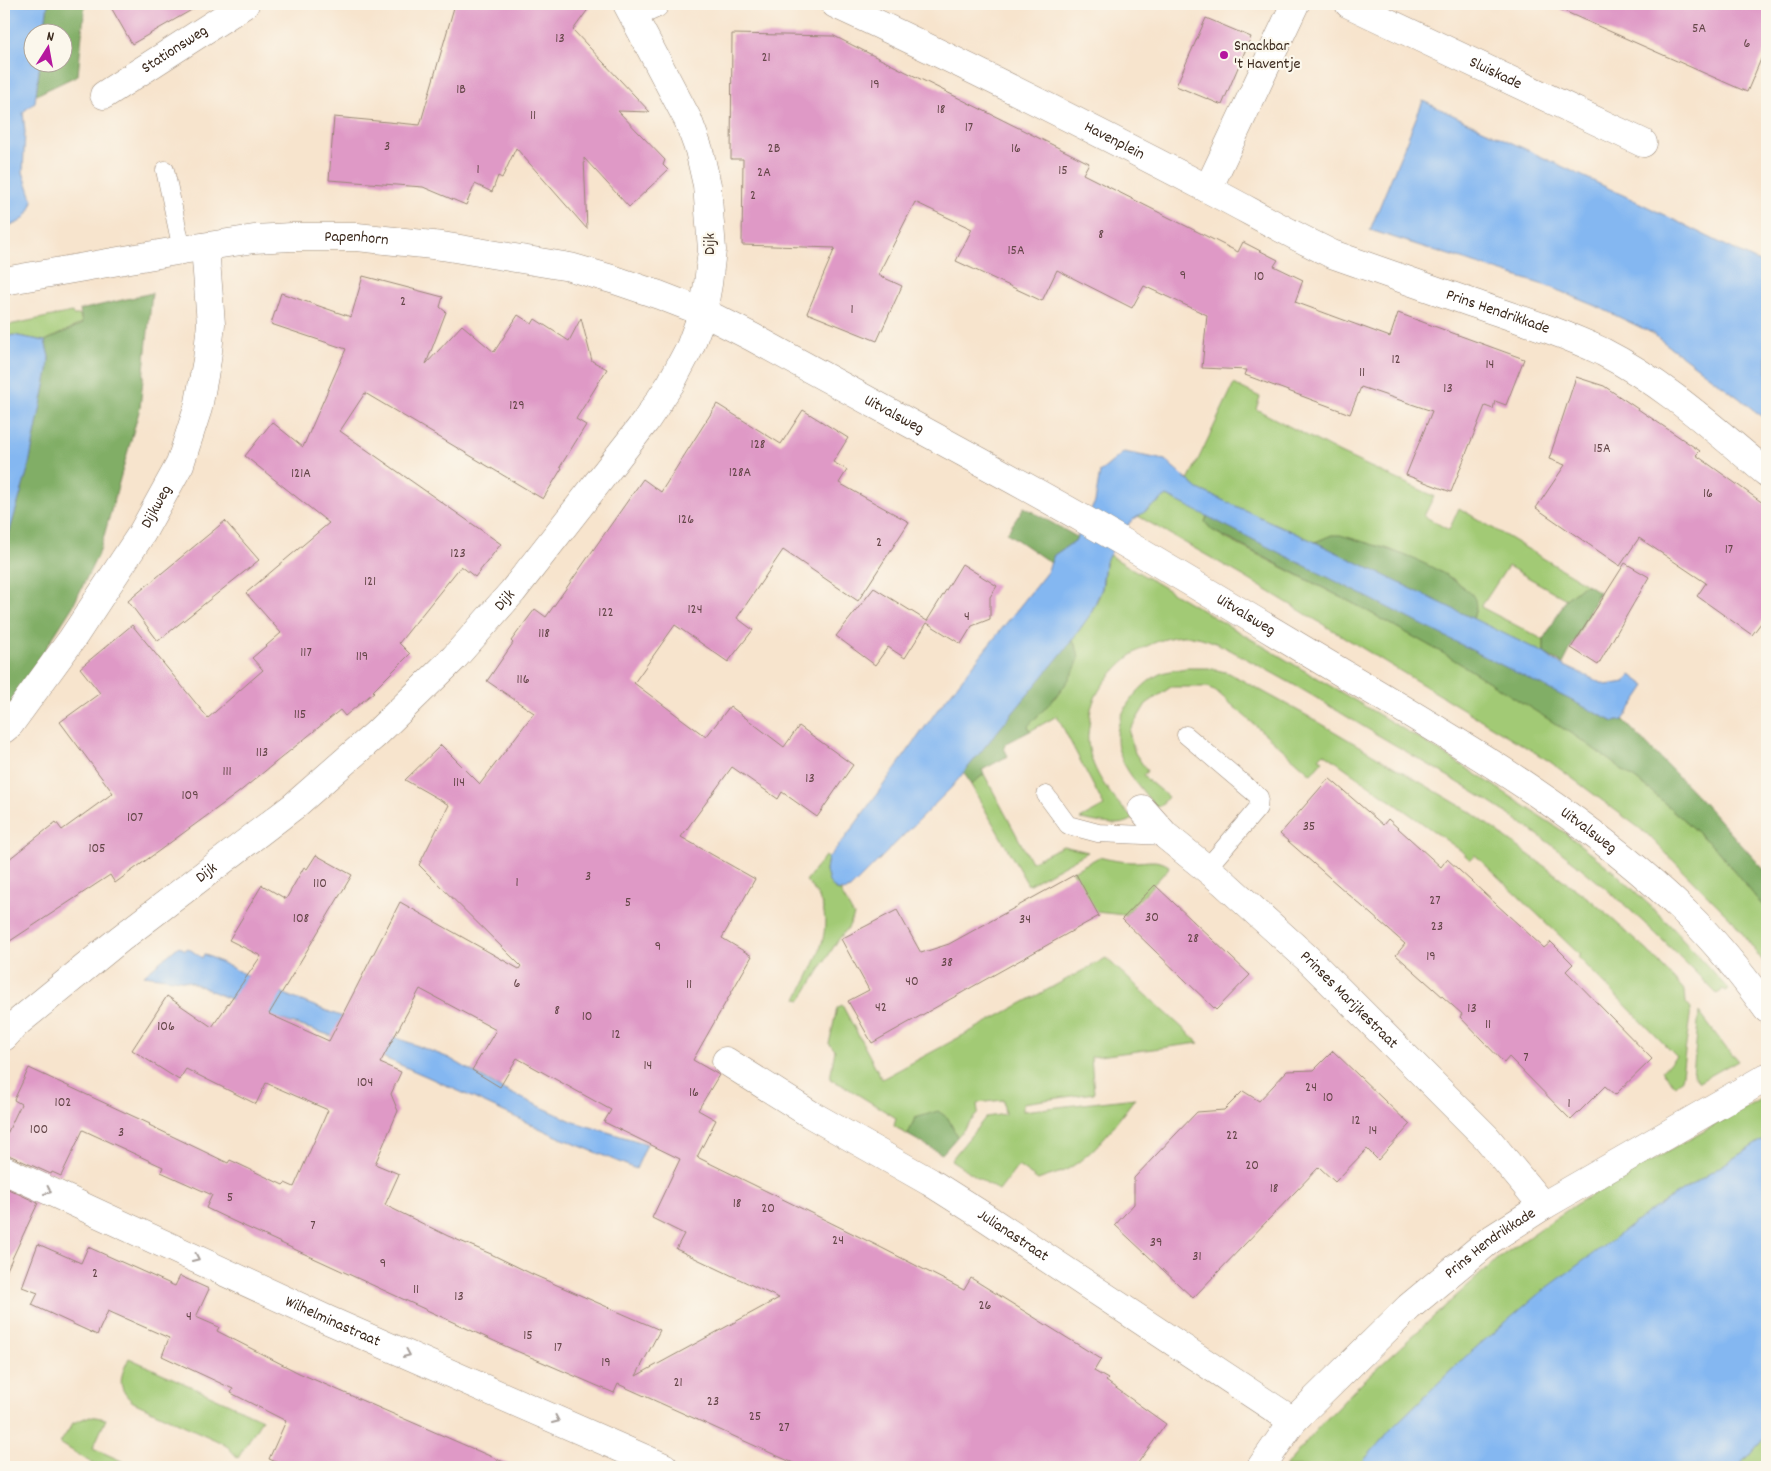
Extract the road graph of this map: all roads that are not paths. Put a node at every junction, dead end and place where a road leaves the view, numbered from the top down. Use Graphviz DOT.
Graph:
graph roads {
  1 [pos="245,4"];
  2 [pos="835,4"];
  3 [pos="1295,4"];
  4 [pos="1348,4"];
  5 [pos="638,7"];
  6 [pos="104,95"];
  7 [pos="1643,143"];
  8 [pos="165,170"];
  9 [pos="1208,189"];
  10 [pos="193,248"];
  11 [pos="4,281"];
  12 [pos="703,312"];
  13 [pos="1767,473"];
  14 [pos="4,730"];
  15 [pos="1186,735"];
  16 [pos="1046,795"];
  17 [pos="1142,809"];
  18 [pos="1166,836"];
  19 [pos="1207,868"];
  20 [pos="1767,1009"];
  21 [pos="4,1037"];
  22 [pos="726,1060"];
  23 [pos="1767,1077"];
  24 [pos="4,1170"];
  25 [pos="1542,1206"];
  26 [pos="1293,1421"];
  27 [pos="664,1467"];
  28 [pos="1261,1467"];
  1 -- 6 [label="street, Stationsweg"];
  2 -- 9 [label="street, Havenplein"];
  3 -- 9 [label="street"];
  4 -- 7 [label="street, Sluiskade"];
  5 -- 12 [label="street, Dijk"];
  8 -- 10 [label="lane"];
  9 -- 13 [label="street, Prins Hendrikkade"];
  10 -- 11 [label="street, Papenhorn"];
  10 -- 12 [label="street, Papenhorn"];
  10 -- 14 [label="street, Dijkweg"];
  12 -- 20 [label="street, Uitvalsweg"];
  12 -- 21 [label="street, Dijk"];
  15 -- 19 [label="lane"];
  16 -- 18 [label="lane"];
  17 -- 18 [label="street, Prinses Marijkestraat"];
  18 -- 19 [label="street, Prinses Marijkestraat"];
  19 -- 25 [label="street, Prinses Marijkestraat"];
  22 -- 26 [label="street, Julianastraat"];
  23 -- 25 [label="street, Prins Hendrikkade"];
  24 -- 27 [label="street, Wilhelminastraat, one-way"];
  25 -- 26 [label="street, Prins Hendrikkade"];
  26 -- 28 [label="street, Prins Hendrikkade"];
}
